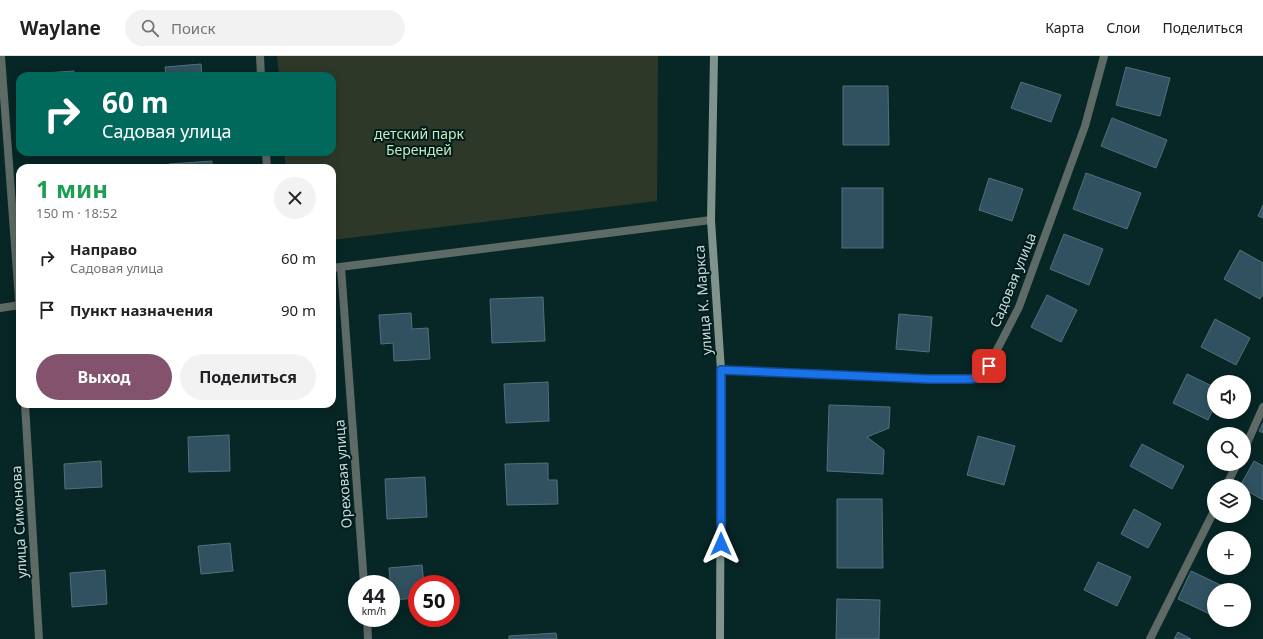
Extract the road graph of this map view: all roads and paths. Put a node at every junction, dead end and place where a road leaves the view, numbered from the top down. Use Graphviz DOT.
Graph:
graph roads {
  1 [pos="1,56"];
  2 [pos="260,56"];
  3 [pos="714,56"];
  4 [pos="1104,56"];
  5 [pos="261,72"];
  6 [pos="711,220"];
  7 [pos="16,253"];
  8 [pos="341,267"];
  9 [pos="336,268"];
  10 [pos="16,306"];
  11 [pos="0,308"];
  12 [pos="721,370"];
  13 [pos="1263,407"];
  14 [pos="25,408"];
  15 [pos="1251,434"];
  16 [pos="1208,523"];
  17 [pos="363,575"];
  18 [pos="367,627"];
  19 [pos="39,639"];
  20 [pos="368,639"];
  21 [pos="720,639"];
  22 [pos="1150,639"];
  1 -- 7 [label="street"];
  2 -- 5 [label="street"];
  3 -- 6 [label="main road, улица К. Маркса"];
  4 -- 12 [label="street, Садовая улица"];
  6 -- 8 [label="street"];
  6 -- 12 [label="main road, улица К. Маркса"];
  8 -- 9 [label="street"];
  8 -- 17 [label="street, Ореховая улица"];
  10 -- 11 [label="street"];
  12 -- 21 [label="main road, улица К. Маркса"];
  13 -- 15 [label="street"];
  14 -- 19 [label="street, улица Симонова"];
  16 -- 22 [label="street"];
  18 -- 20 [label="street"];
}
